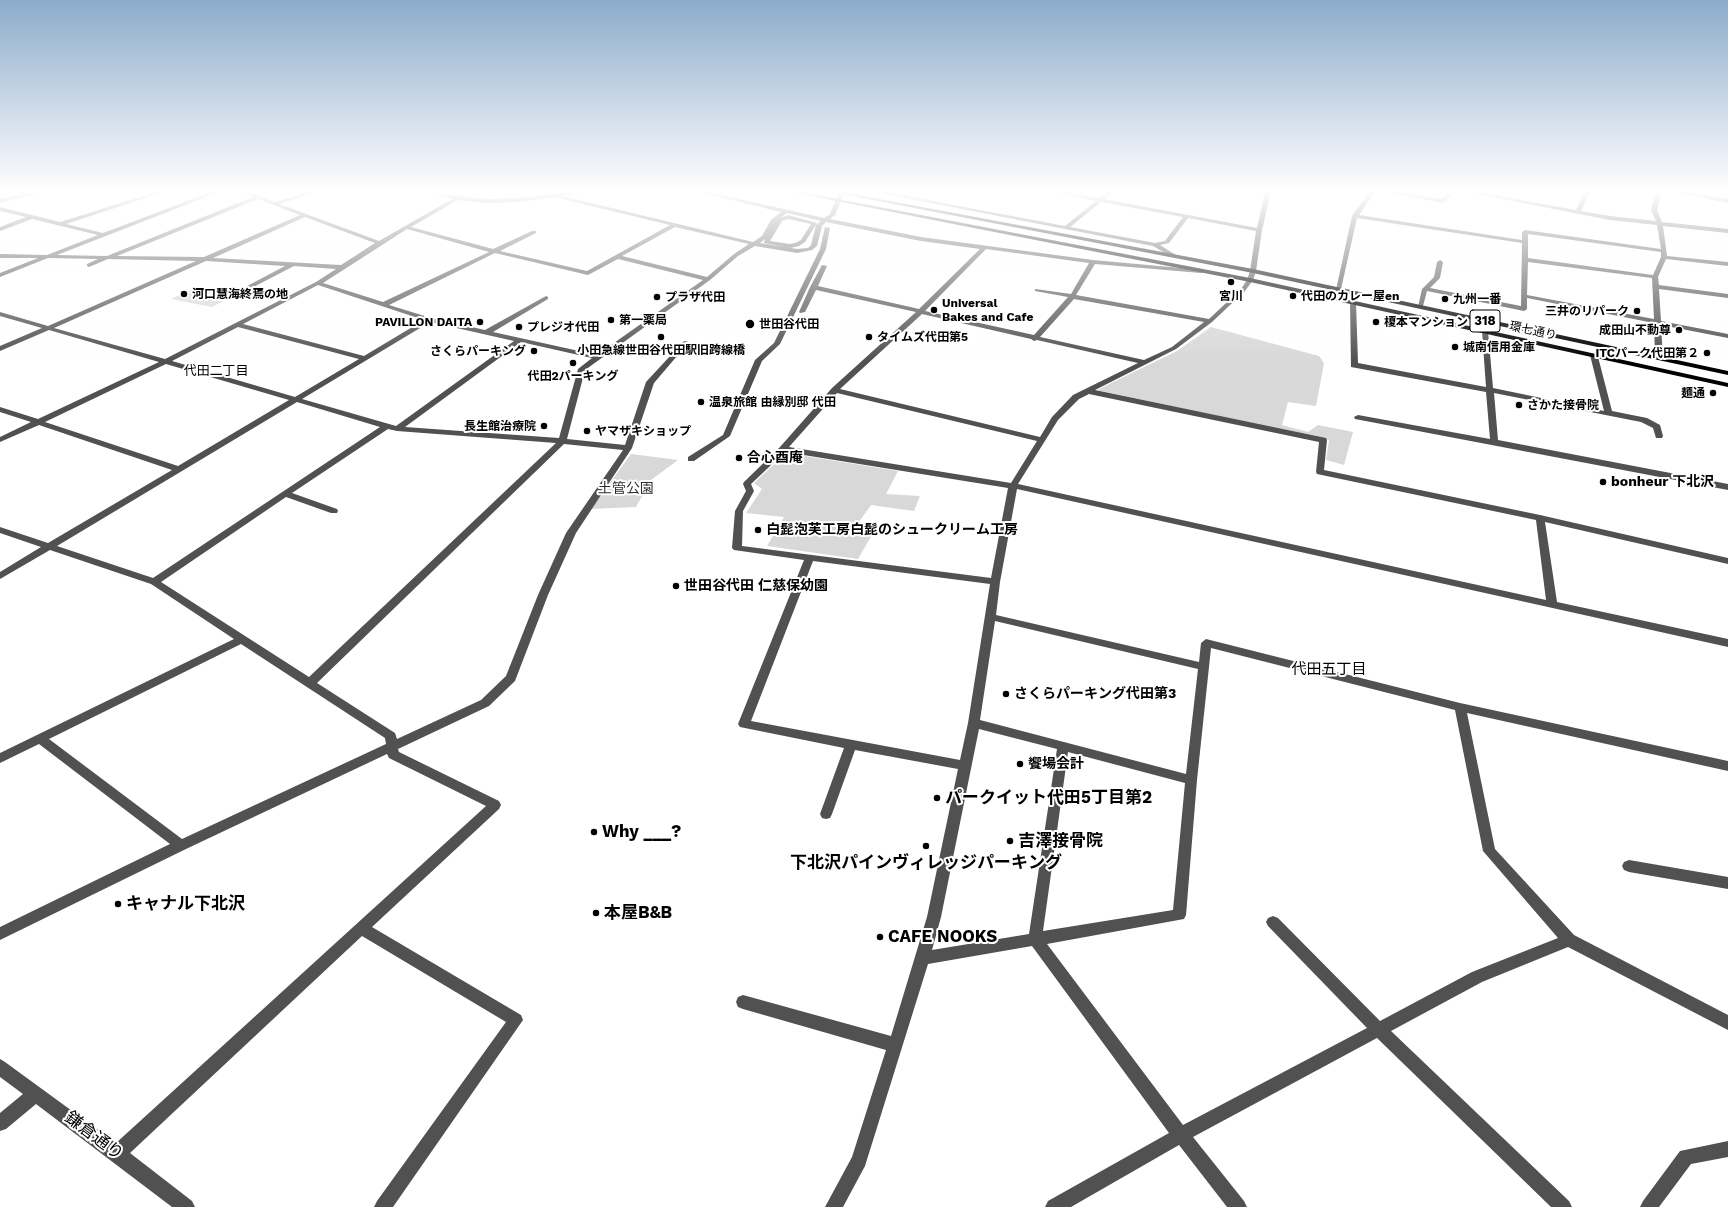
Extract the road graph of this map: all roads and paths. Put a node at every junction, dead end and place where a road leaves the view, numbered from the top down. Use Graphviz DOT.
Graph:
graph roads {
  1 [pos="69,248"];
  2 [pos="130,248"];
  3 [pos="229,248"];
  4 [pos="371,248"];
  5 [pos="483,248"];
  6 [pos="499,248"];
  7 [pos="633,248"];
  8 [pos="752,248"];
  9 [pos="765,248"];
  10 [pos="769,248"];
  11 [pos="811,248"];
  12 [pos="823,248"];
  13 [pos="984,248"];
  14 [pos="987,248"];
  15 [pos="1086,248"];
  16 [pos="1133,248"];
  17 [pos="1161,248"];
  18 [pos="1256,248"];
  19 [pos="1348,248"];
  20 [pos="1525,248"];
  21 [pos="1628,248"];
  22 [pos="1663,248"];
  23 [pos="493,251"];
  24 [pos="1664,254"];
  25 [pos="0,256"];
  26 [pos="820,256"];
  27 [pos="1174,256"];
  28 [pos="108,257"];
  29 [pos="618,257"];
  30 [pos="44,258"];
  31 [pos="205,259"];
  32 [pos="1526,260"];
  33 [pos="1093,262"];
  34 [pos="1440,262"];
  35 [pos="293,264"];
  36 [pos="1728,264"];
  37 [pos="89,265"];
  38 [pos="824,266"];
  39 [pos="342,267"];
  40 [pos="1204,271"];
  41 [pos="0,275"];
  42 [pos="1252,275"];
  43 [pos="1655,277"];
  44 [pos="708,279"];
  45 [pos="318,282"];
  46 [pos="813,287"];
  47 [pos="1656,287"];
  48 [pos="1338,288"];
  49 [pos="1425,289"];
  50 [pos="1037,290"];
  51 [pos="234,295"];
  52 [pos="1525,296"];
  53 [pos="1728,296"];
  54 [pos="1072,297"];
  55 [pos="546,298"];
  56 [pos="1353,302"];
  57 [pos="386,304"];
  58 [pos="1420,306"];
  59 [pos="921,311"];
  60 [pos="802,312"];
  61 [pos="0,314"];
  62 [pos="11,317"];
  63 [pos="429,320"];
  64 [pos="1210,321"];
  65 [pos="1656,321"];
  66 [pos="0,322"];
  67 [pos="237,325"];
  68 [pos="49,328"];
  69 [pos="1485,332"];
  70 [pos="486,333"];
  71 [pos="1728,336"];
  72 [pos="1034,339"];
  73 [pos="520,340"];
  74 [pos="686,342"];
  75 [pos="0,350"];
  76 [pos="1594,355"];
  77 [pos="596,357"];
  78 [pos="364,358"];
  79 [pos="1659,358"];
  80 [pos="165,362"];
  81 [pos="1146,363"];
  82 [pos="1728,373"];
  83 [pos="1728,385"];
  84 [pos="835,390"];
  85 [pos="1490,390"];
  86 [pos="1087,391"];
  87 [pos="294,400"];
  88 [pos="0,409"];
  89 [pos="1608,412"];
  90 [pos="1358,417"];
  91 [pos="39,422"];
  92 [pos="385,426"];
  93 [pos="397,429"];
  94 [pos="1659,436"];
  95 [pos="0,440"];
  96 [pos="1041,440"];
  97 [pos="562,441"];
  98 [pos="1494,442"];
  99 [pos="628,448"];
  100 [pos="783,449"];
  101 [pos="690,459"];
  102 [pos="180,469"];
  103 [pos="1013,486"];
  104 [pos="1728,487"];
  105 [pos="286,494"];
  106 [pos="334,511"];
  107 [pos="1540,518"];
  108 [pos="0,530"];
  109 [pos="50,547"];
  110 [pos="809,558"];
  111 [pos="1728,561"];
  112 [pos="0,576"];
  113 [pos="154,582"];
  114 [pos="995,582"];
  115 [pos="1552,605"];
  116 [pos="991,617"];
  117 [pos="242,639"];
  118 [pos="1728,644"];
  119 [pos="1204,667"];
  120 [pos="310,683"];
  121 [pos="1460,707"];
  122 [pos="974,723"];
  123 [pos="39,738"];
  124 [pos="851,745"];
  125 [pos="1063,746"];
  126 [pos="392,747"];
  127 [pos="0,758"];
  128 [pos="965,766"];
  129 [pos="1728,766"];
  130 [pos="1191,780"];
  131 [pos="826,814"];
  132 [pos="181,845"];
  133 [pos="1629,866"];
  134 [pos="1728,883"];
  135 [pos="1273,922"];
  136 [pos="361,928"];
  137 [pos="0,934"];
  138 [pos="1035,939"];
  139 [pos="1569,940"];
  140 [pos="923,958"];
  141 [pos="744,1002"];
  142 [pos="1728,1023"];
  143 [pos="1378,1029"];
  144 [pos="896,1045"];
  145 [pos="0,1067"];
  146 [pos="36,1094"];
  147 [pos="0,1124"];
  148 [pos="1181,1135"];
  149 [pos="1728,1149"];
  150 [pos="117,1154"];
  151 [pos="186,1207"];
  152 [pos="383,1207"];
  153 [pos="834,1207"];
  154 [pos="1054,1207"];
  155 [pos="1238,1207"];
  156 [pos="1563,1207"];
  157 [pos="1649,1207"];
  1 -- 30 [label="street"];
  2 -- 28 [label="street"];
  3 -- 31 [label="street"];
  4 -- 39 [label="street"];
  5 -- 23 [label="street"];
  6 -- 23 [label="street"];
  7 -- 29 [label="street"];
  8 -- 44 [label="street"];
  9 -- 26 [label="street"];
  10 -- 11 [label="street"];
  12 -- 26 [label="street"];
  13 -- 59 [label="street"];
  14 -- 33 [label="street"];
  15 -- 40 [label="main road, 環七通り / 318"];
  16 -- 27 [label="main road, 環七通り / 318"];
  17 -- 27 [label="street"];
  18 -- 42 [label="street"];
  19 -- 48 [label="street"];
  20 -- 32 [label="street"];
  21 -- 24 [label="street"];
  22 -- 24 [label="street"];
  23 -- 29 [label="street"];
  23 -- 57 [label="street"];
  24 -- 36 [label="street"];
  24 -- 43 [label="street"];
  25 -- 30 [label="street"];
  26 -- 101 [label="street"];
  27 -- 42 [label="main road, 環七通り / 318"];
  28 -- 30 [label="street"];
  28 -- 31 [label="street"];
  28 -- 37 [label="street"];
  29 -- 44 [label="street"];
  30 -- 41 [label="street"];
  31 -- 35 [label="street"];
  31 -- 68 [label="street"];
  32 -- 43 [label="street"];
  32 -- 52 [label="street"];
  33 -- 40 [label="street"];
  33 -- 54 [label="street"];
  34 -- 49 [label="street"];
  35 -- 39 [label="street"];
  35 -- 51 [label="street"];
  38 -- 46 [label="street"];
  39 -- 45 [label="street"];
  40 -- 42 [label="main road, 環七通り / 318"];
  42 -- 48 [label="main road, 環七通り / 318"];
  42 -- 56 [label="main road, 環七通り / 318"];
  42 -- 64 [label="street"];
  43 -- 47 [label="street"];
  44 -- 77 [label="street"];
  45 -- 57 [label="street"];
  45 -- 67 [label="street"];
  46 -- 59 [label="street"];
  46 -- 60 [label="street"];
  47 -- 53 [label="street"];
  47 -- 65 [label="street"];
  48 -- 58 [label="main road, 環七通り / 318"];
  49 -- 52 [label="street"];
  49 -- 58 [label="street"];
  50 -- 54 [label="street"];
  52 -- 65 [label="street"];
  54 -- 64 [label="street"];
  54 -- 72 [label="street"];
  55 -- 70 [label="street"];
  56 -- 69 [label="main road, 環七通り / 318"];
  56 -- 85 [label="street"];
  57 -- 63 [label="street"];
  58 -- 79 [label="main road, 環七通り / 318"];
  59 -- 72 [label="street"];
  59 -- 84 [label="street"];
  61 -- 62 [label="street"];
  62 -- 66 [label="street"];
  62 -- 68 [label="street"];
  63 -- 70 [label="street"];
  63 -- 78 [label="street"];
  64 -- 81 [label="street"];
  65 -- 71 [label="street"];
  65 -- 79 [label="street"];
  67 -- 78 [label="street"];
  67 -- 80 [label="street"];
  68 -- 75 [label="street"];
  68 -- 80 [label="street"];
  69 -- 76 [label="main road, 環七通り / 318"];
  69 -- 85 [label="street"];
  70 -- 73 [label="street"];
  72 -- 81 [label="street"];
  73 -- 77 [label="street"];
  73 -- 93 [label="street"];
  74 -- 99 [label="street"];
  76 -- 83 [label="main road, 環七通り / 318"];
  76 -- 89 [label="street"];
  77 -- 97 [label="street"];
  78 -- 87 [label="street"];
  79 -- 82 [label="main road, 環七通り / 318"];
  80 -- 87 [label="street"];
  80 -- 91 [label="street"];
  81 -- 86 [label="street"];
  84 -- 96 [label="street"];
  84 -- 100 [label="street"];
  85 -- 89 [label="street"];
  85 -- 98 [label="street"];
  86 -- 96 [label="street"];
  86 -- 107 [label="street"];
  87 -- 92 [label="street"];
  87 -- 102 [label="street"];
  88 -- 91 [label="street"];
  89 -- 94 [label="street"];
  90 -- 98 [label="street"];
  91 -- 95 [label="street"];
  91 -- 102 [label="street"];
  92 -- 93 [label="street"];
  92 -- 105 [label="street"];
  93 -- 97 [label="street"];
  96 -- 103 [label="street"];
  97 -- 99 [label="street"];
  97 -- 120 [label="street"];
  98 -- 104 [label="street"];
  99 -- 126 [label="street"];
  100 -- 103 [label="street"];
  100 -- 110 [label="street"];
  102 -- 109 [label="street"];
  103 -- 114 [label="street"];
  103 -- 115 [label="street"];
  105 -- 106 [label="street"];
  105 -- 113 [label="street"];
  107 -- 111 [label="street"];
  107 -- 115 [label="street"];
  108 -- 109 [label="street"];
  109 -- 112 [label="street"];
  109 -- 113 [label="street"];
  110 -- 114 [label="street"];
  110 -- 124 [label="street"];
  113 -- 117 [label="street"];
  114 -- 116 [label="street"];
  115 -- 118 [label="street"];
  116 -- 119 [label="street"];
  116 -- 122 [label="street"];
  117 -- 120 [label="street"];
  117 -- 123 [label="street"];
  119 -- 121 [label="street"];
  119 -- 130 [label="street"];
  120 -- 126 [label="street"];
  121 -- 129 [label="street"];
  121 -- 139 [label="street"];
  122 -- 125 [label="street"];
  122 -- 128 [label="street"];
  123 -- 127 [label="street"];
  123 -- 132 [label="street"];
  124 -- 128 [label="street"];
  124 -- 131 [label="street"];
  125 -- 130 [label="street"];
  125 -- 138 [label="street"];
  126 -- 132 [label="street"];
  126 -- 136 [label="street"];
  128 -- 140 [label="street"];
  130 -- 138 [label="street"];
  132 -- 137 [label="street"];
  133 -- 134 [label="street"];
  135 -- 143 [label="street"];
  136 -- 150 [label="street"];
  136 -- 152 [label="street"];
  138 -- 140 [label="street"];
  138 -- 148 [label="street"];
  139 -- 142 [label="street"];
  139 -- 143 [label="street"];
  140 -- 144 [label="street"];
  141 -- 144 [label="street"];
  143 -- 148 [label="street"];
  143 -- 156 [label="street"];
  144 -- 153 [label="street"];
  145 -- 146 [label="street, 鎌倉通り"];
  146 -- 147 [label="street"];
  146 -- 150 [label="street, 鎌倉通り"];
  148 -- 154 [label="street"];
  148 -- 155 [label="street"];
  149 -- 157 [label="street"];
  150 -- 151 [label="street, 鎌倉通り"];
}
